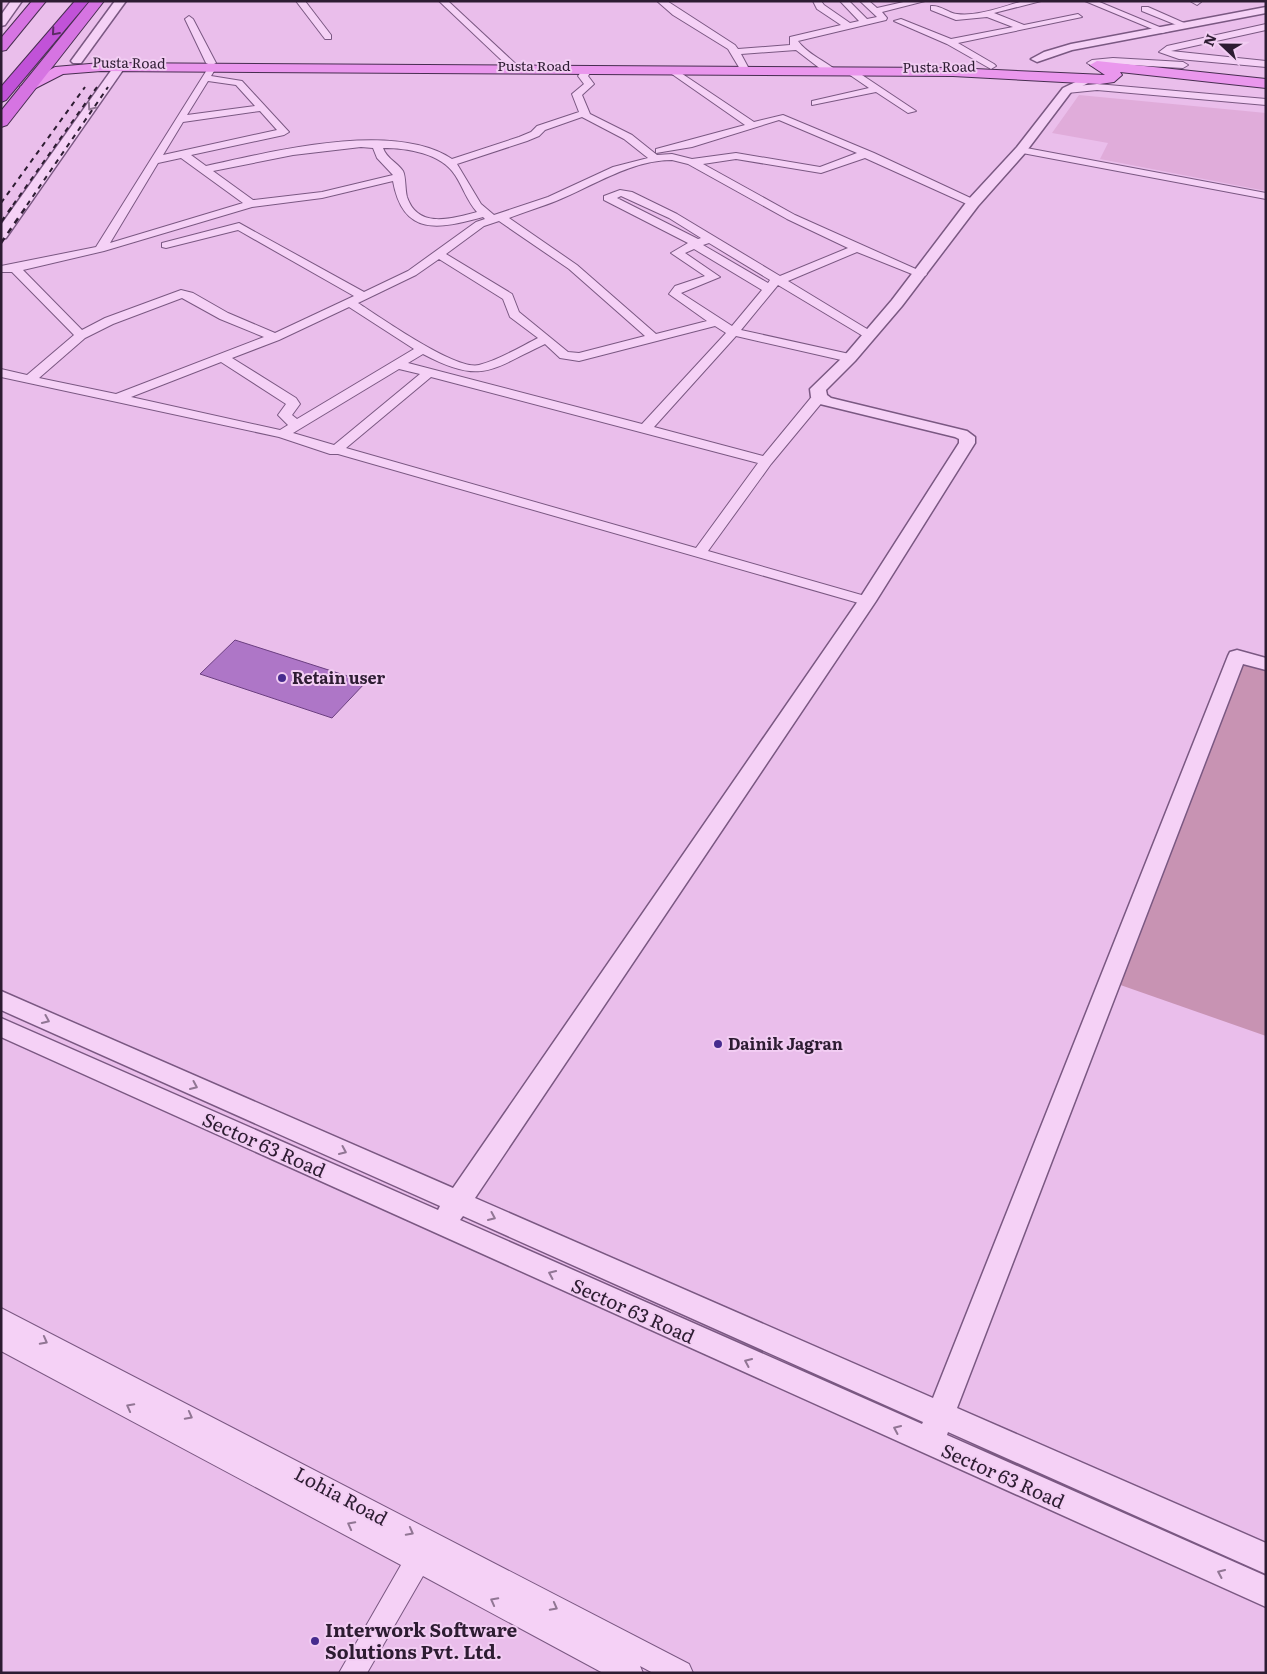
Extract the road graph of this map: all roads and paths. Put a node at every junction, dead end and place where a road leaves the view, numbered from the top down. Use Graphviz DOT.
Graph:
graph roads {
  1 [pos="17,1"];
  2 [pos="39,1"];
  3 [pos="82,1"];
  4 [pos="97,1"];
  5 [pos="121,1"];
  6 [pos="300,1"];
  7 [pos="443,1"];
  8 [pos="661,1"];
  9 [pos="817,1"];
  10 [pos="844,1"];
  11 [pos="864,1"];
  12 [pos="921,1"];
  13 [pos="1037,1"];
  14 [pos="1089,1"];
  15 [pos="1134,5"];
  16 [pos="1015,6"];
  17 [pos="934,8"];
  18 [pos="1266,10"];
  19 [pos="874,11"];
  20 [pos="984,13"];
  21 [pos="1078,17"];
  22 [pos="189,19"];
  23 [pos="898,21"];
  24 [pos="1,22"];
  25 [pos="866,22"];
  26 [pos="1054,22"];
  27 [pos="848,26"];
  28 [pos="1187,26"];
  29 [pos="1266,27"];
  30 [pos="1024,28"];
  31 [pos="1165,30"];
  32 [pos="328,37"];
  33 [pos="1224,38"];
  34 [pos="1249,40"];
  35 [pos="950,42"];
  36 [pos="1086,45"];
  37 [pos="1,47"];
  38 [pos="799,47"];
  39 [pos="737,52"];
  40 [pos="50,58"];
  41 [pos="1025,59"];
  42 [pos="77,61"];
  43 [pos="1266,64"];
  44 [pos="991,66"];
  45 [pos="101,67"];
  46 [pos="119,67"];
  47 [pos="515,67"];
  48 [pos="743,67"];
  49 [pos="1098,68"];
  50 [pos="209,69"];
  51 [pos="588,69"];
  52 [pos="672,70"];
  53 [pos="829,70"];
  54 [pos="850,72"];
  55 [pos="1266,73"];
  56 [pos="1020,76"];
  57 [pos="1047,78"];
  58 [pos="1086,80"];
  59 [pos="1163,82"];
  60 [pos="90,83"];
  61 [pos="1266,84"];
  62 [pos="28,87"];
  63 [pos="877,89"];
  64 [pos="1067,90"];
  65 [pos="1175,92"];
  66 [pos="1266,93"];
  67 [pos="1,97"];
  68 [pos="814,102"];
  69 [pos="1266,102"];
  70 [pos="264,108"];
  71 [pos="911,110"];
  72 [pos="585,113"];
  73 [pos="180,119"];
  74 [pos="1,122"];
  75 [pos="752,125"];
  76 [pos="377,144"];
  77 [pos="1021,150"];
  78 [pos="182,154"];
  79 [pos="870,155"];
  80 [pos="652,156"];
  81 [pos="156,160"];
  82 [pos="692,162"];
  83 [pos="451,163"];
  84 [pos="204,170"];
  85 [pos="398,177"];
  86 [pos="1266,196"];
  87 [pos="251,204"];
  88 [pos="973,204"];
  89 [pos="491,216"];
  90 [pos="1,235"];
  91 [pos="710,238"];
  92 [pos="695,243"];
  93 [pos="166,246"];
  94 [pos="858,248"];
  95 [pos="100,249"];
  96 [pos="439,254"];
  97 [pos="15,268"];
  98 [pos="1,269"];
  99 [pos="921,274"];
  100 [pos="781,280"];
  101 [pos="768,288"];
  102 [pos="364,297"];
  103 [pos="350,303"];
  104 [pos="716,322"];
  105 [pos="733,332"];
  106 [pos="81,335"];
  107 [pos="868,335"];
  108 [pos="275,337"];
  109 [pos="654,338"];
  110 [pos="546,339"];
  111 [pos="423,349"];
  112 [pos="223,358"];
  113 [pos="850,358"];
  114 [pos="396,364"];
  115 [pos="430,372"];
  116 [pos="1,373"];
  117 [pos="30,379"];
  118 [pos="819,397"];
  119 [pos="117,398"];
  120 [pos="296,426"];
  121 [pos="645,429"];
  122 [pos="282,434"];
  123 [pos="335,450"];
  124 [pos="766,461"];
  125 [pos="699,553"];
  126 [pos="867,601"];
  127 [pos="1234,662"];
  128 [pos="1266,664"];
  129 [pos="1266,677"];
  130 [pos="1,1000"];
  131 [pos="1,1027"];
  132 [pos="458,1202"];
  133 [pos="442,1225"];
  134 [pos="1,1318"];
  135 [pos="1,1339"];
  136 [pos="940,1415"];
  137 [pos="930,1443"];
  138 [pos="1266,1559"];
  139 [pos="418,1560"];
  140 [pos="1266,1592"];
  141 [pos="352,1673"];
  142 [pos="630,1673"];
  143 [pos="680,1673"];
  1 -- 24 [label="street"];
  2 -- 37 [label="highway"];
  3 -- 67 [label="highway, one-way"];
  4 -- 40 [label="highway"];
  5 -- 42 [label="street"];
  6 -- 32 [label="street"];
  7 -- 47 [label="street"];
  8 -- 39 [label="street"];
  9 -- 27 [label="street"];
  10 -- 25 [label="street"];
  11 -- 19 [label="street"];
  12 -- 19 [label="street"];
  13 -- 16 [label="street"];
  14 -- 31 [label="street"];
  15 -- 28 [label="street"];
  16 -- 20 [label="street"];
  16 -- 26 [label="street"];
  17 -- 20 [label="street"];
  18 -- 28 [label="street, Pusta Road"];
  19 -- 25 [label="street"];
  20 -- 30 [label="street"];
  21 -- 26 [label="street"];
  22 -- 50 [label="street"];
  23 -- 35 [label="street"];
  25 -- 27 [label="street"];
  26 -- 30 [label="street"];
  27 -- 38 [label="street"];
  28 -- 31 [label="street, Pusta Road"];
  29 -- 33 [label="street"];
  30 -- 35 [label="street"];
  31 -- 36 [label="street, Pusta Road"];
  33 -- 34 [label="street"];
  33 -- 43 [label="street"];
  35 -- 44 [label="street"];
  36 -- 41 [label="street, Pusta Road"];
  36 -- 49 [label="street"];
  38 -- 39 [label="street"];
  38 -- 53 [label="street"];
  39 -- 48 [label="street"];
  40 -- 42 [label="main road, Pusta Road"];
  40 -- 62 [label="highway"];
  41 -- 44 [label="main road, Pusta Road"];
  41 -- 49 [label="main road"];
  41 -- 56 [label="main road"];
  42 -- 50 [label="main road, Pusta Road"];
  44 -- 53 [label="main road, Pusta Road"];
  45 -- 46 [label="main road, Pusta Road"];
  45 -- 60 [label="street"];
  45 -- 62 [label="main road, Pusta Road"];
  46 -- 50 [label="main road, Pusta Road"];
  46 -- 90 [label="street, one-way"];
  47 -- 48 [label="main road, Pusta Road"];
  47 -- 50 [label="main road, Pusta Road"];
  47 -- 51 [label="main road, Pusta Road"];
  48 -- 53 [label="main road, Pusta Road"];
  49 -- 55 [label="street"];
  49 -- 58 [label="main road, Pusta Road"];
  49 -- 59 [label="main road"];
  49 -- 61 [label="main road"];
  50 -- 70 [label="street"];
  50 -- 73 [label="street"];
  51 -- 52 [label="main road, Pusta Road"];
  51 -- 72 [label="street"];
  52 -- 53 [label="main road, Pusta Road"];
  52 -- 75 [label="street"];
  53 -- 54 [label="main road, Pusta Road"];
  54 -- 56 [label="main road, Pusta Road"];
  54 -- 63 [label="street"];
  56 -- 57 [label="main road, Pusta Road"];
  57 -- 58 [label="main road, Pusta Road"];
  57 -- 64 [label="street"];
  58 -- 64 [label="street"];
  59 -- 65 [label="main road"];
  59 -- 66 [label="main road"];
  62 -- 74 [label="highway"];
  63 -- 68 [label="street"];
  63 -- 71 [label="street"];
  64 -- 65 [label="street"];
  64 -- 77 [label="street"];
  65 -- 69 [label="street"];
  70 -- 73 [label="street"];
  70 -- 78 [label="street"];
  72 -- 80 [label="street"];
  72 -- 83 [label="street"];
  73 -- 81 [label="street"];
  75 -- 79 [label="street"];
  75 -- 80 [label="street"];
  76 -- 83 [label="street"];
  76 -- 84 [label="street"];
  76 -- 85 [label="street"];
  77 -- 86 [label="street"];
  77 -- 88 [label="street"];
  78 -- 81 [label="street"];
  78 -- 84 [label="street"];
  79 -- 82 [label="street"];
  79 -- 88 [label="street"];
  80 -- 82 [label="street"];
  80 -- 89 [label="street"];
  81 -- 95 [label="street"];
  82 -- 94 [label="street"];
  83 -- 89 [label="street"];
  84 -- 87 [label="street"];
  85 -- 87 [label="street"];
  85 -- 89 [label="street"];
  87 -- 95 [label="street"];
  88 -- 99 [label="street"];
  89 -- 96 [label="street"];
  89 -- 109 [label="street"];
  91 -- 92 [label="street"];
  91 -- 92 [label="street"];
  91 -- 100 [label="street"];
  92 -- 101 [label="street"];
  92 -- 104 [label="street"];
  93 -- 102 [label="street"];
  94 -- 99 [label="street"];
  94 -- 100 [label="street"];
  95 -- 97 [label="street"];
  96 -- 102 [label="street"];
  96 -- 110 [label="street"];
  97 -- 98 [label="street"];
  97 -- 106 [label="street"];
  99 -- 107 [label="street"];
  100 -- 101 [label="street"];
  100 -- 107 [label="street"];
  101 -- 105 [label="street"];
  102 -- 103 [label="street"];
  103 -- 108 [label="street"];
  103 -- 111 [label="street"];
  104 -- 105 [label="street"];
  104 -- 109 [label="street"];
  105 -- 113 [label="street"];
  105 -- 121 [label="street"];
  106 -- 108 [label="street"];
  106 -- 117 [label="street"];
  107 -- 113 [label="street"];
  108 -- 112 [label="street"];
  109 -- 110 [label="street"];
  110 -- 111 [label="street"];
  111 -- 114 [label="street"];
  112 -- 119 [label="street"];
  112 -- 120 [label="street"];
  113 -- 118 [label="street"];
  114 -- 115 [label="street"];
  114 -- 120 [label="street"];
  115 -- 121 [label="street"];
  115 -- 123 [label="street"];
  116 -- 117 [label="street"];
  117 -- 119 [label="street"];
  118 -- 124 [label="street"];
  118 -- 126 [label="street"];
  119 -- 122 [label="street"];
  120 -- 122 [label="street"];
  121 -- 124 [label="street"];
  122 -- 123 [label="street"];
  123 -- 125 [label="street"];
  124 -- 125 [label="street"];
  125 -- 126 [label="street"];
  126 -- 132 [label="street"];
  127 -- 128 [label="street"];
  127 -- 129 [label="street"];
  127 -- 136 [label="street"];
  130 -- 132 [label="street, Sector 63 Road, one-way"];
  131 -- 133 [label="street, Sector 63 Road"];
  132 -- 133 [label="street"];
  132 -- 136 [label="street, Sector 63 Road, one-way"];
  137 -- 133 [label="street, Sector 63 Road, one-way"];
  134 -- 143 [label="street, Lohia Road, one-way"];
  139 -- 135 [label="street, Lohia Road, one-way"];
  136 -- 137 [label="street"];
  136 -- 138 [label="street, Sector 63 Road"];
  140 -- 137 [label="street, Sector 63 Road, one-way"];
  139 -- 141 [label="street"];
  142 -- 139 [label="street, Lohia Road, one-way"];
}
